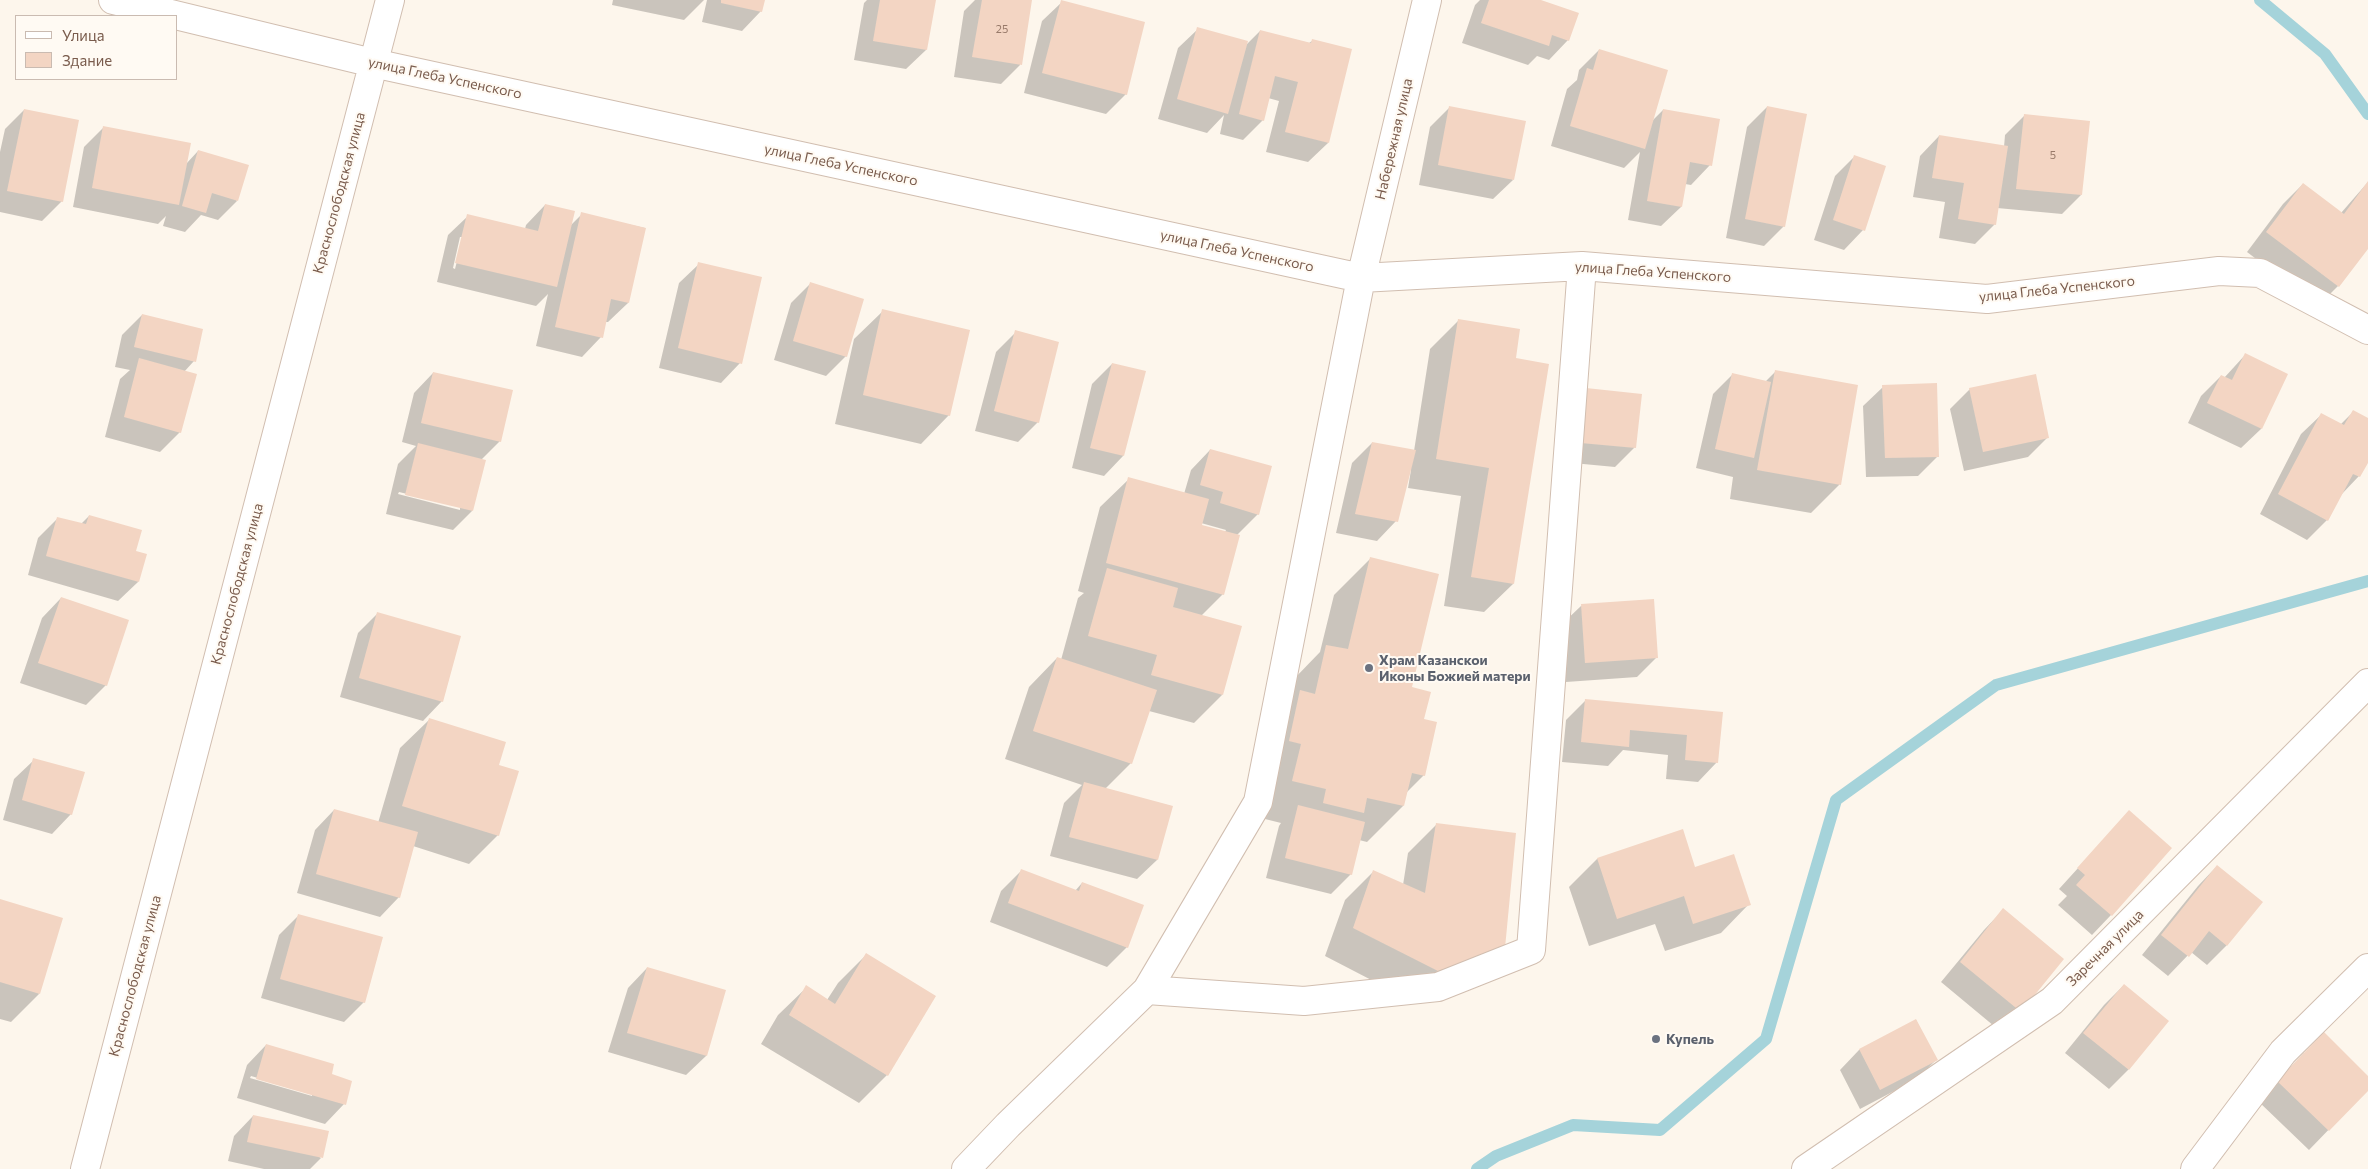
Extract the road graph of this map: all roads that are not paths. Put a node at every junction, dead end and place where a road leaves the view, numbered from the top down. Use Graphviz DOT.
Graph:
graph roads {
  1 [pos="113,0"];
  2 [pos="390,0"];
  3 [pos="1427,0"];
  4 [pos="175,15"];
  5 [pos="178,16"];
  6 [pos="373,63"];
  7 [pos="1582,266"];
  8 [pos="1361,278"];
  9 [pos="2368,330"];
  10 [pos="2368,683"];
  11 [pos="2368,968"];
  12 [pos="1147,990"];
  13 [pos="85,1169"];
  14 [pos="966,1169"];
  15 [pos="1806,1169"];
  16 [pos="2195,1169"];
  1 -- 4 [label="street, улица Глеба Успенского"];
  2 -- 6 [label="street, Краснослободская улица"];
  3 -- 8 [label="street, Набережная улица"];
  5 -- 6 [label="street, улица Глеба Успенского"];
  6 -- 8 [label="street, улица Глеба Успенского"];
  6 -- 13 [label="street, Краснослободская улица"];
  7 -- 8 [label="street, улица Глеба Успенского"];
  7 -- 9 [label="street, улица Глеба Успенского"];
  7 -- 12 [label="street"];
  8 -- 12 [label="street, Набережная улица"];
  10 -- 15 [label="street, Заречная улица"];
  11 -- 16 [label="street"];
  12 -- 14 [label="street, Набережная улица"];
}
